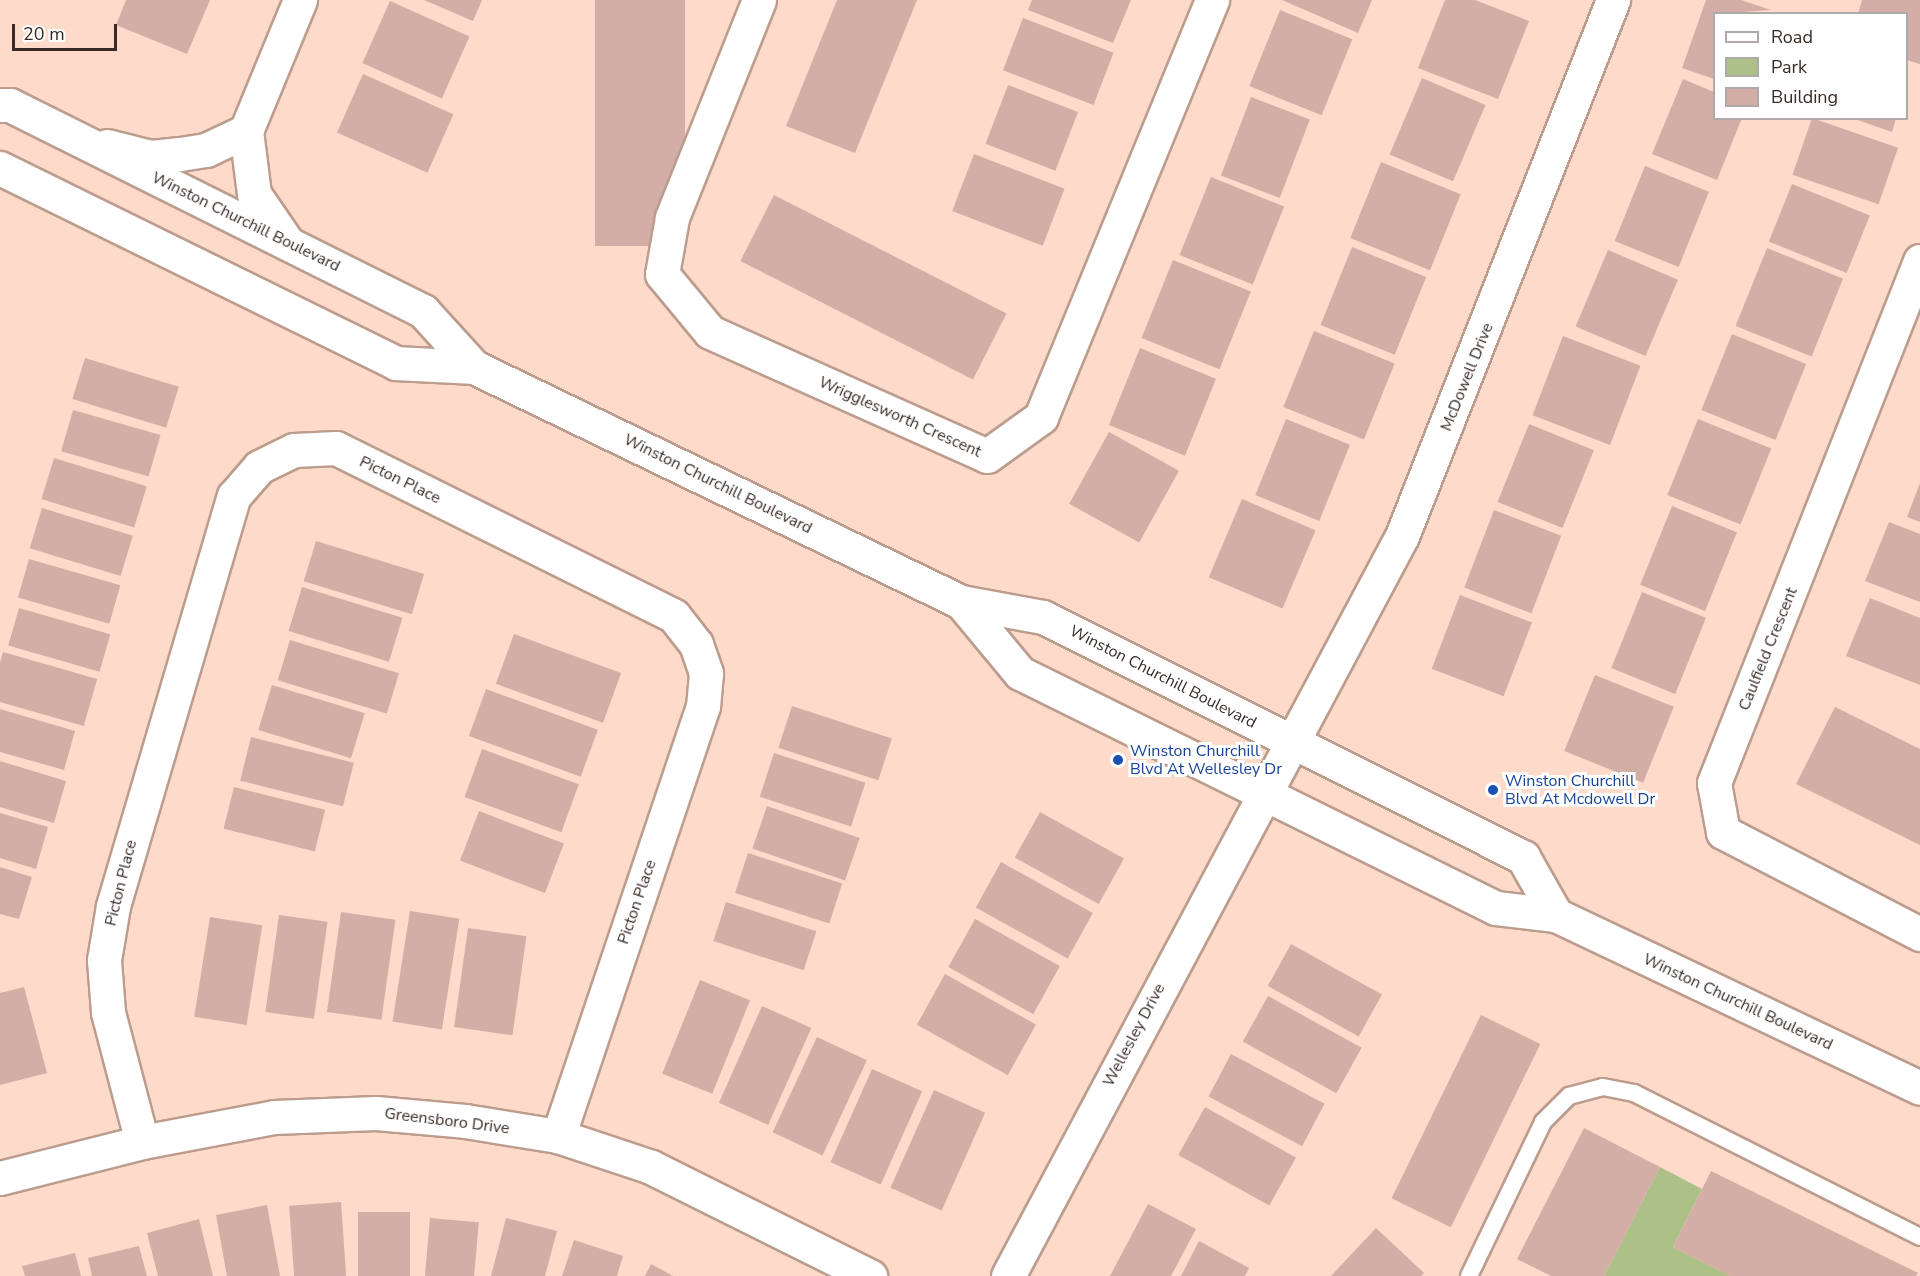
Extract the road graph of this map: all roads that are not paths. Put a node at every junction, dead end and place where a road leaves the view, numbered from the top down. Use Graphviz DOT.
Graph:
graph roads {
  1 [pos="300,0"];
  2 [pos="759,0"];
  3 [pos="1212,0"];
  4 [pos="1613,0"];
  5 [pos="0,105"];
  6 [pos="246,131"];
  7 [pos="78,139"];
  8 [pos="0,168"];
  9 [pos="287,242"];
  10 [pos="1920,261"];
  11 [pos="474,367"];
  12 [pos="961,602"];
  13 [pos="1293,742"];
  14 [pos="1263,795"];
  15 [pos="1556,915"];
  16 [pos="1920,934"];
  17 [pos="1920,1088"];
  18 [pos="558,1136"];
  19 [pos="142,1142"];
  20 [pos="0,1178"];
  21 [pos="1920,1237"];
  22 [pos="870,1276"];
  23 [pos="1008,1276"];
  24 [pos="1469,1276"];
  1 -- 6 [label="street"];
  2 -- 3 [label="street, Wrigglesworth Crescent"];
  4 -- 13 [label="street, McDowell Drive"];
  5 -- 7 [label="street, Winston Churchill Boulevard"];
  6 -- 7 [label="street"];
  6 -- 9 [label="street"];
  7 -- 9 [label="street, Winston Churchill Boulevard"];
  8 -- 11 [label="street, Winston Churchill Boulevard"];
  9 -- 11 [label="street, Winston Churchill Boulevard"];
  10 -- 16 [label="street, Caulfield Crescent"];
  11 -- 12 [label="street, Winston Churchill Boulevard"];
  12 -- 13 [label="street, Winston Churchill Boulevard"];
  12 -- 14 [label="street, Winston Churchill Boulevard"];
  13 -- 14 [label="street, McDowell Drive"];
  13 -- 15 [label="street, Winston Churchill Boulevard"];
  14 -- 15 [label="street, Winston Churchill Boulevard"];
  14 -- 23 [label="street, Wellesley Drive"];
  15 -- 17 [label="street, Winston Churchill Boulevard"];
  18 -- 19 [label="street, Greensboro Drive"];
  18 -- 19 [label="street, Picton Place"];
  18 -- 22 [label="street, Greensboro Drive"];
  19 -- 20 [label="street, Greensboro Drive"];
  21 -- 24 [label="lane"];
}
